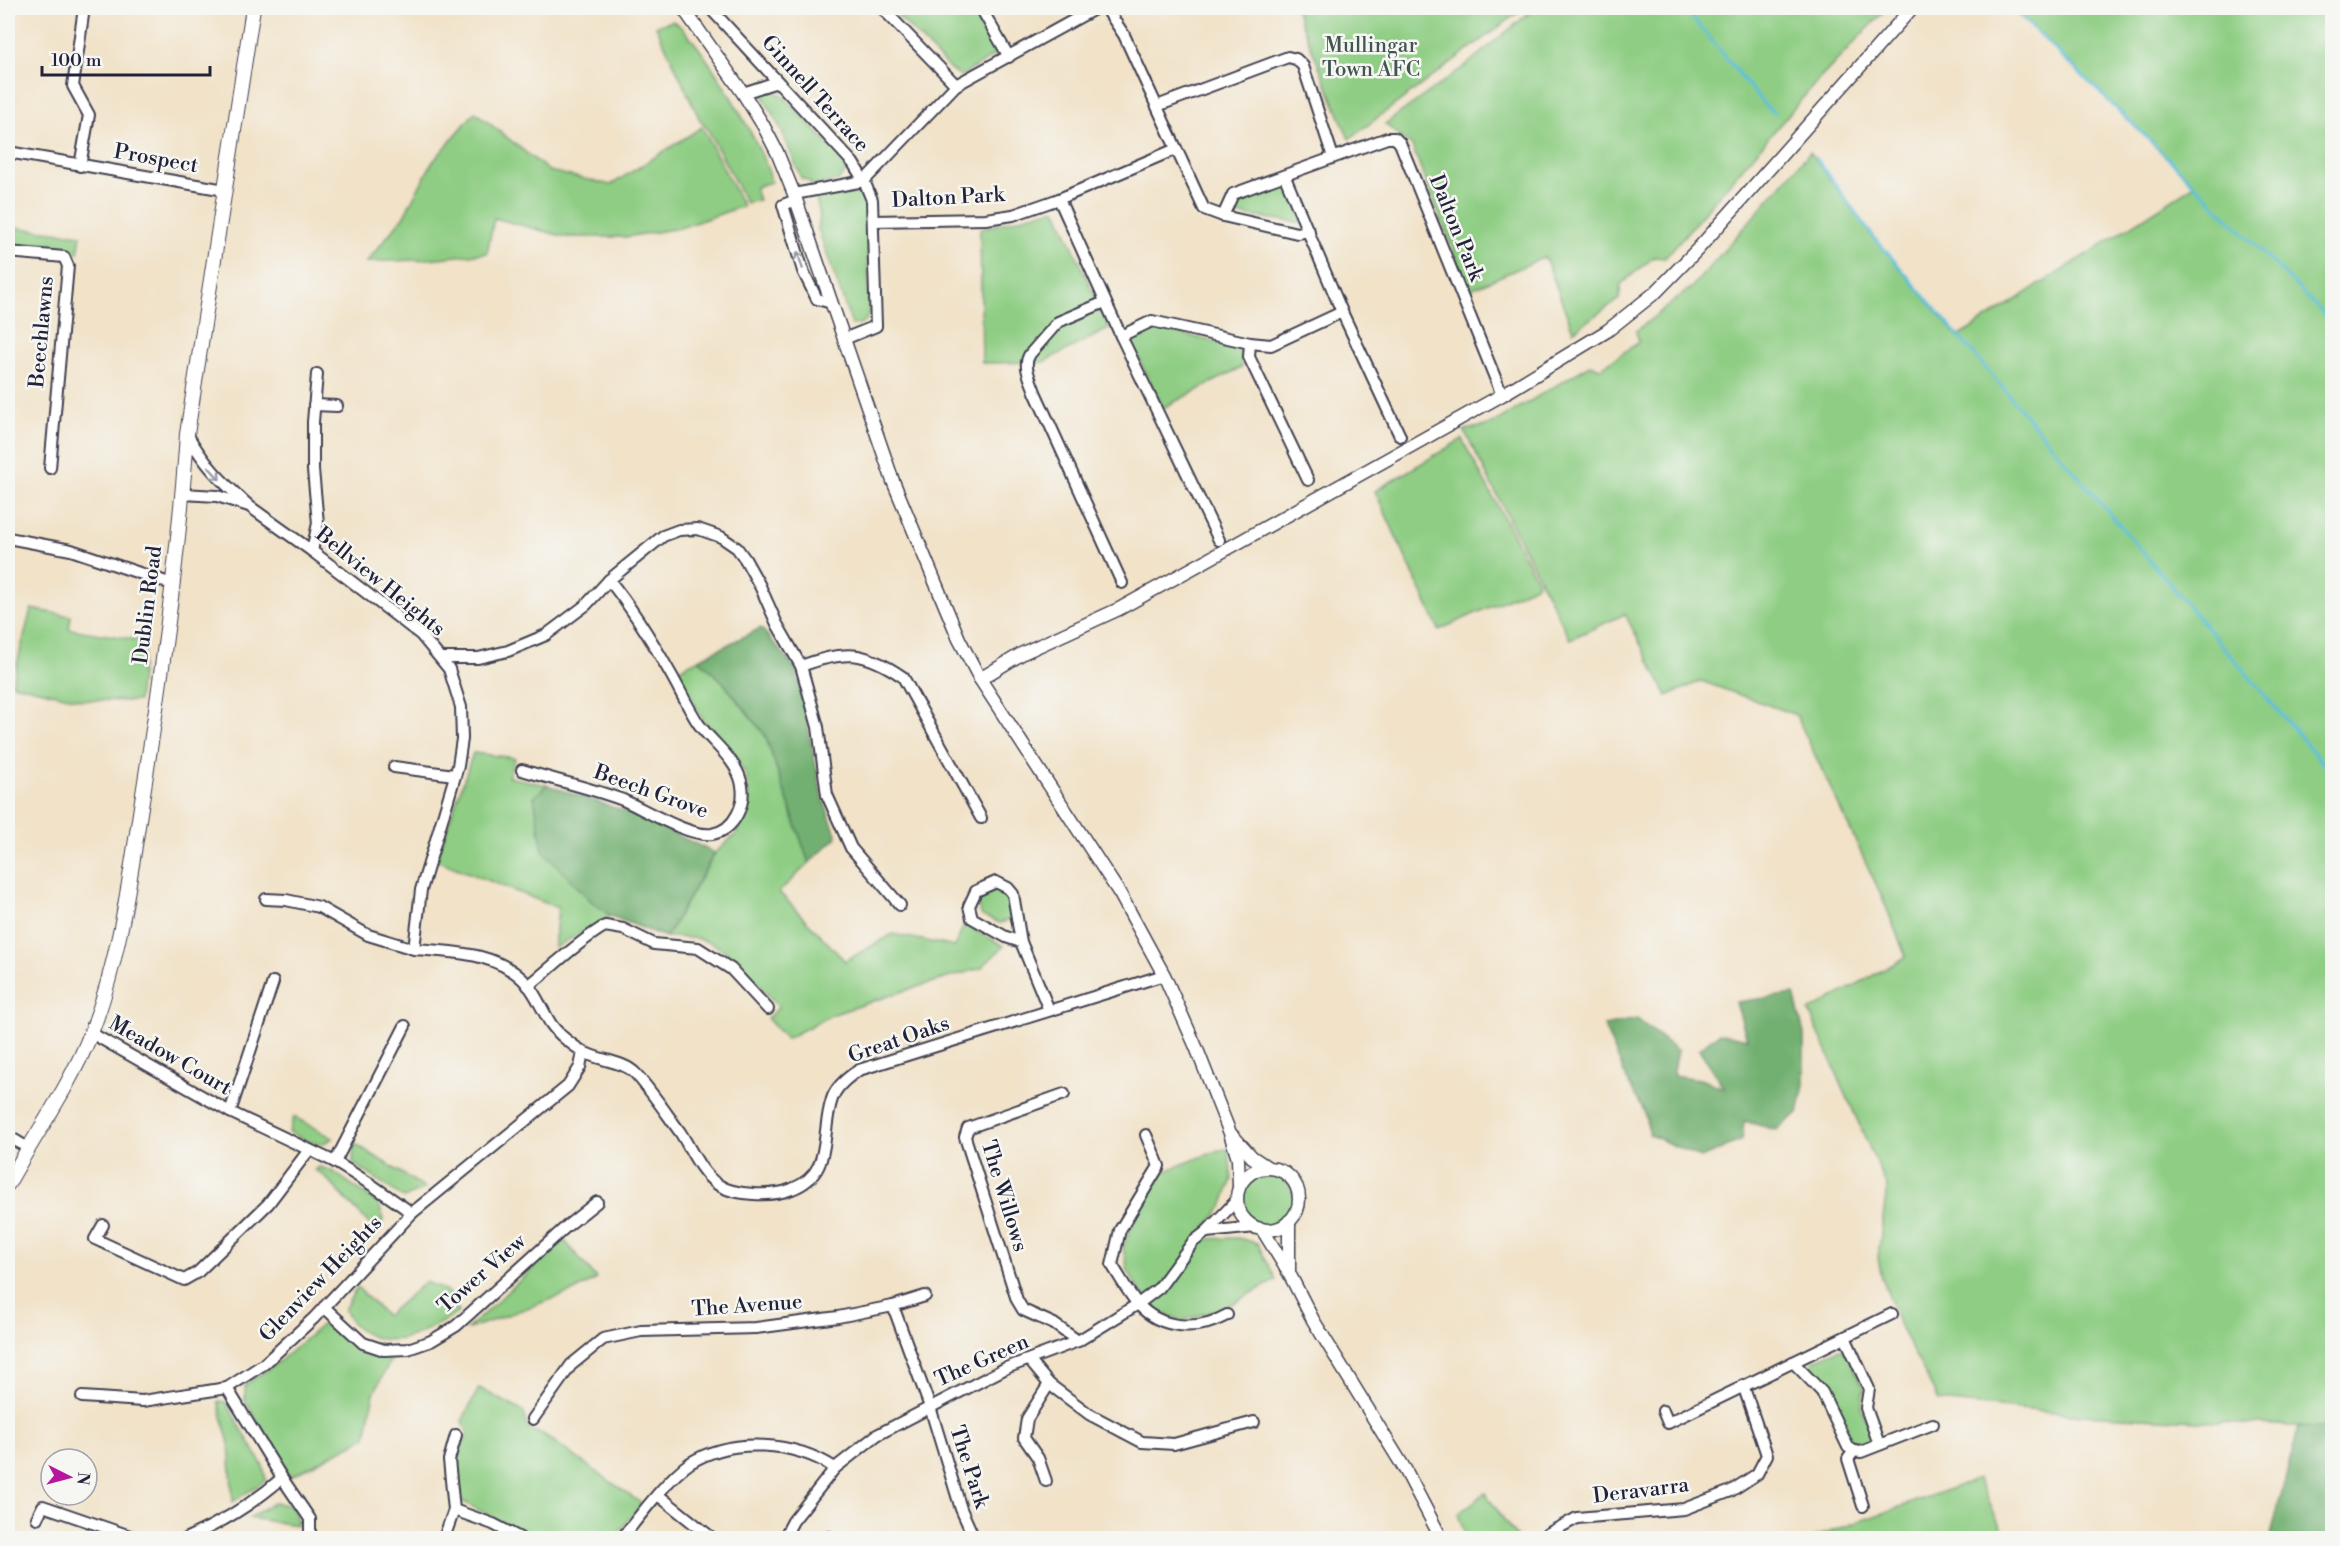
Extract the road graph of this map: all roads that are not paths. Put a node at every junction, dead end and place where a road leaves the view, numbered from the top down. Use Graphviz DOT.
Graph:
graph roads {
  1 [pos="84,8"];
  2 [pos="253,8"];
  3 [pos="683,8"];
  4 [pos="710,8"];
  5 [pos="882,8"];
  6 [pos="981,8"];
  7 [pos="1096,8"];
  8 [pos="1106,8"];
  9 [pos="1912,8"];
  10 [pos="1009,57"];
  11 [pos="777,82"];
  12 [pos="956,85"];
  13 [pos="743,93"];
  14 [pos="1157,106"];
  15 [pos="1176,149"];
  16 [pos="8,152"];
  17 [pos="1333,157"];
  18 [pos="80,166"];
  19 [pos="1285,177"];
  20 [pos="864,181"];
  21 [pos="225,190"];
  22 [pos="795,197"];
  23 [pos="1059,199"];
  24 [pos="1223,216"];
  25 [pos="873,220"];
  26 [pos="1309,231"];
  27 [pos="8,252"];
  28 [pos="1105,303"];
  29 [pos="1342,312"];
  30 [pos="1121,336"];
  31 [pos="844,339"];
  32 [pos="1250,343"];
  33 [pos="317,374"];
  34 [pos="1502,395"];
  35 [pos="314,405"];
  36 [pos="337,406"];
  37 [pos="187,434"];
  38 [pos="1400,436"];
  39 [pos="50,468"];
  40 [pos="1308,480"];
  41 [pos="183,494"];
  42 [pos="249,506"];
  43 [pos="8,538"];
  44 [pos="1218,540"];
  45 [pos="312,551"];
  46 [pos="609,580"];
  47 [pos="1122,583"];
  48 [pos="172,584"];
  49 [pos="442,658"];
  50 [pos="801,666"];
  51 [pos="980,679"];
  52 [pos="394,767"];
  53 [pos="522,770"];
  54 [pos="454,775"];
  55 [pos="981,818"];
  56 [pos="266,899"];
  57 [pos="900,905"];
  58 [pos="1021,942"];
  59 [pos="414,949"];
  60 [pos="1164,975"];
  61 [pos="273,982"];
  62 [pos="528,986"];
  63 [pos="768,1009"];
  64 [pos="1049,1010"];
  65 [pos="405,1026"];
  66 [pos="91,1033"];
  67 [pos="583,1052"];
  68 [pos="1064,1095"];
  69 [pos="230,1112"];
  70 [pos="1230,1133"];
  71 [pos="1146,1135"];
  72 [pos="8,1136"];
  73 [pos="28,1148"];
  74 [pos="309,1150"];
  75 [pos="335,1162"];
  76 [pos="1267,1167"];
  77 [pos="8,1184"];
  78 [pos="1239,1186"];
  79 [pos="1237,1200"];
  80 [pos="597,1202"];
  81 [pos="412,1213"];
  82 [pos="1289,1221"];
  83 [pos="103,1225"];
  84 [pos="1259,1228"];
  85 [pos="1206,1233"];
  86 [pos="1289,1273"];
  87 [pos="925,1296"];
  88 [pos="1138,1305"];
  89 [pos="893,1306"];
  90 [pos="324,1307"];
  91 [pos="1892,1314"];
  92 [pos="1227,1316"];
  93 [pos="1845,1337"];
  94 [pos="1078,1341"];
  95 [pos="1029,1360"];
  96 [pos="1793,1362"];
  97 [pos="1049,1384"];
  98 [pos="1743,1385"];
  99 [pos="227,1388"];
  100 [pos="82,1397"];
  101 [pos="930,1407"];
  102 [pos="1663,1411"];
  103 [pos="533,1419"];
  104 [pos="1254,1422"];
  105 [pos="1933,1424"];
  106 [pos="456,1435"];
  107 [pos="1879,1444"];
  108 [pos="1854,1451"];
  109 [pos="835,1468"];
  110 [pos="282,1478"];
  111 [pos="1046,1480"];
  112 [pos="658,1494"];
  113 [pos="1863,1506"];
  114 [pos="453,1510"];
  115 [pos="37,1518"];
  116 [pos="136,1539"];
  117 [pos="187,1539"];
  118 [pos="310,1539"];
  119 [pos="444,1539"];
  120 [pos="520,1539"];
  121 [pos="622,1539"];
  122 [pos="712,1539"];
  123 [pos="784,1539"];
  124 [pos="974,1539"];
  125 [pos="1441,1539"];
  126 [pos="1540,1539"];
  1 -- 18 [label="street, Prospect"];
  2 -- 21 [label="main road, Dublin Road"];
  3 -- 13 [label="street"];
  4 -- 11 [label="street, Ginnell Terrace"];
  5 -- 12 [label="street"];
  6 -- 10 [label="street"];
  7 -- 10 [label="street, Ginnell Terrace"];
  8 -- 14 [label="street"];
  9 -- 34 [label="street"];
  10 -- 12 [label="street, Ginnell Terrace"];
  11 -- 13 [label="street"];
  11 -- 20 [label="street, Ginnell Terrace"];
  12 -- 20 [label="street, Ginnell Terrace"];
  13 -- 22 [label="street"];
  14 -- 15 [label="street"];
  14 -- 17 [label="street"];
  15 -- 23 [label="street, Dalton Park"];
  15 -- 24 [label="street"];
  16 -- 18 [label="street, Prospect"];
  17 -- 19 [label="street, Dalton Park"];
  17 -- 34 [label="street, Dalton Park"];
  18 -- 21 [label="street, Prospect"];
  19 -- 24 [label="street, Dalton Park"];
  19 -- 26 [label="street"];
  20 -- 22 [label="street, Ginnell Terrace"];
  20 -- 25 [label="street"];
  21 -- 37 [label="main road, Dublin Road"];
  22 -- 31 [label="street"];
  23 -- 25 [label="street, Dalton Park"];
  23 -- 28 [label="street"];
  24 -- 26 [label="street"];
  25 -- 31 [label="street"];
  26 -- 29 [label="street"];
  27 -- 39 [label="street, Beechlawns"];
  28 -- 30 [label="street"];
  28 -- 47 [label="street"];
  29 -- 32 [label="street"];
  29 -- 38 [label="street"];
  30 -- 32 [label="street"];
  30 -- 44 [label="street"];
  31 -- 51 [label="street"];
  32 -- 40 [label="street"];
  33 -- 35 [label="street"];
  34 -- 51 [label="street"];
  35 -- 36 [label="street"];
  35 -- 45 [label="street"];
  37 -- 41 [label="main road, Dublin Road"];
  37 -- 42 [label="street, one-way"];
  41 -- 42 [label="street, Bellview Heights"];
  41 -- 48 [label="main road, Dublin Road"];
  42 -- 45 [label="street, Bellview Heights"];
  43 -- 48 [label="street"];
  45 -- 49 [label="street, Bellview Heights"];
  46 -- 49 [label="street"];
  46 -- 50 [label="street"];
  46 -- 53 [label="street, Beech Grove"];
  48 -- 66 [label="main road, Dublin Road"];
  49 -- 54 [label="street, Bellview Heights"];
  50 -- 55 [label="street"];
  50 -- 57 [label="street"];
  51 -- 60 [label="street"];
  52 -- 54 [label="street"];
  54 -- 59 [label="street, Bellview Heights"];
  56 -- 59 [label="street"];
  58 -- 58 [label="street"];
  58 -- 64 [label="street"];
  59 -- 62 [label="street"];
  60 -- 64 [label="street, Great Oaks"];
  60 -- 70 [label="street"];
  61 -- 69 [label="street, Meadow Court"];
  62 -- 63 [label="street"];
  62 -- 67 [label="street"];
  64 -- 67 [label="street, Great Oaks"];
  65 -- 75 [label="street"];
  66 -- 69 [label="street, Meadow Court"];
  66 -- 73 [label="main road, Dublin Road"];
  67 -- 81 [label="street, Glenview Heights"];
  68 -- 94 [label="street, The Willows"];
  69 -- 74 [label="street, Meadow Court"];
  70 -- 76 [label="street"];
  70 -- 78 [label="street"];
  71 -- 88 [label="street"];
  72 -- 73 [label="street"];
  73 -- 77 [label="main road, Dublin Road"];
  74 -- 75 [label="street, Meadow Court"];
  74 -- 83 [label="street"];
  75 -- 81 [label="street, Glenview Heights"];
  76 -- 78 [label="street"];
  76 -- 82 [label="street"];
  78 -- 79 [label="street"];
  79 -- 84 [label="street"];
  79 -- 85 [label="street, The Green"];
  80 -- 90 [label="street, Tower View"];
  81 -- 90 [label="street, Glenview Heights"];
  82 -- 84 [label="street"];
  82 -- 86 [label="street"];
  84 -- 85 [label="street"];
  84 -- 86 [label="street"];
  85 -- 88 [label="street, The Green"];
  86 -- 125 [label="street"];
  87 -- 89 [label="street, The Avenue"];
  88 -- 92 [label="street"];
  88 -- 94 [label="street, The Green"];
  89 -- 101 [label="street"];
  89 -- 103 [label="street, The Avenue"];
  90 -- 99 [label="street, Glenview Heights"];
  91 -- 93 [label="street"];
  93 -- 96 [label="street"];
  93 -- 107 [label="street"];
  94 -- 95 [label="street, The Green"];
  95 -- 97 [label="street"];
  95 -- 101 [label="street, The Green"];
  96 -- 98 [label="street"];
  96 -- 108 [label="street"];
  97 -- 104 [label="street"];
  97 -- 111 [label="street"];
  98 -- 102 [label="street"];
  98 -- 126 [label="street, Deravarra"];
  99 -- 100 [label="street, Glenview Heights"];
  99 -- 110 [label="street"];
  101 -- 109 [label="street, The Green"];
  101 -- 124 [label="street, The Park"];
  105 -- 107 [label="street"];
  106 -- 114 [label="street"];
  107 -- 108 [label="street"];
  108 -- 113 [label="street"];
  109 -- 112 [label="street"];
  109 -- 123 [label="street, The Green"];
  110 -- 117 [label="street"];
  110 -- 118 [label="street"];
  112 -- 121 [label="street"];
  112 -- 122 [label="street"];
  114 -- 119 [label="street"];
  114 -- 120 [label="street"];
  115 -- 116 [label="street"];
}
